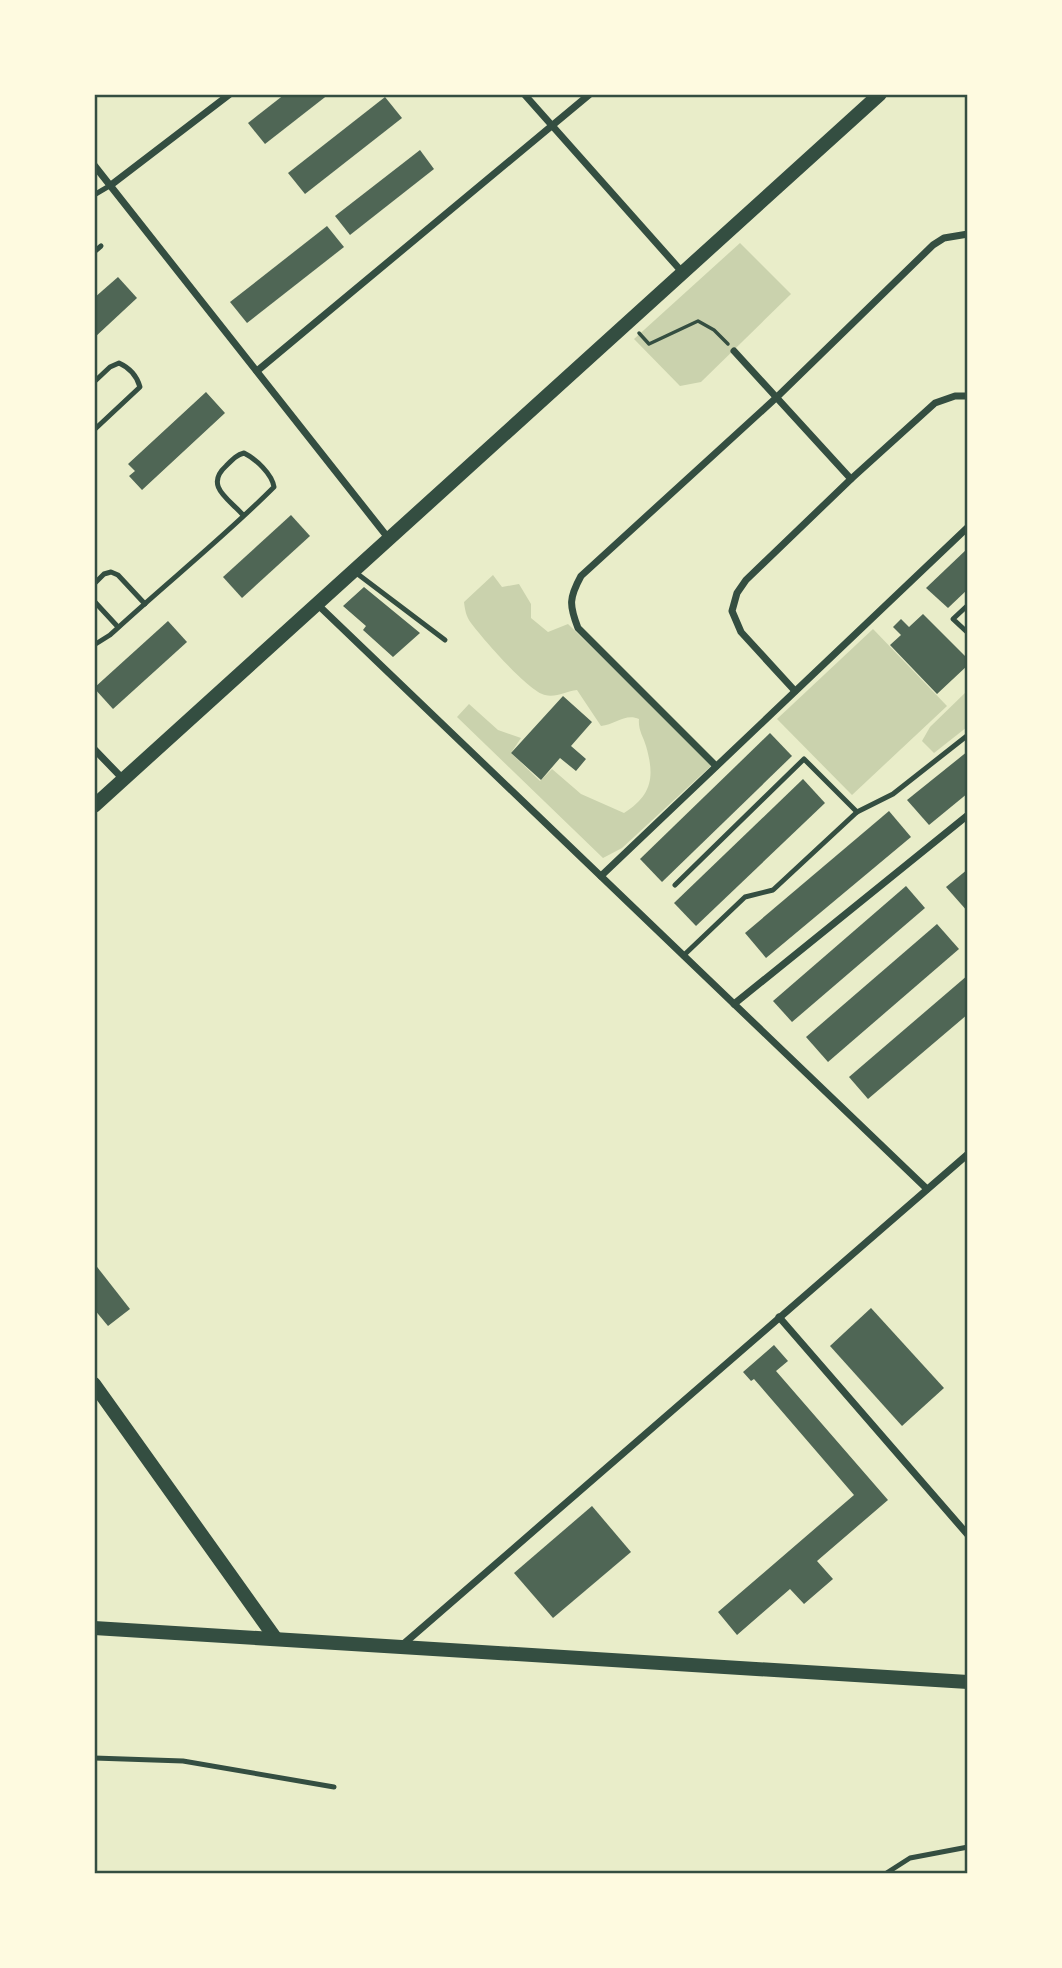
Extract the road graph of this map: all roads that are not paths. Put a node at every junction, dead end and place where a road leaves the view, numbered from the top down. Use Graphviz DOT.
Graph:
graph roads {
  1 [pos="230,94"];
  2 [pos="524,94"];
  3 [pos="590,94"];
  4 [pos="880,94"];
  5 [pos="552,126"];
  6 [pos="94,164"];
  7 [pos="111,185"];
  8 [pos="94,195"];
  9 [pos="968,234"];
  10 [pos="101,246"];
  11 [pos="94,252"];
  12 [pos="683,273"];
  13 [pos="734,351"];
  14 [pos="257,371"];
  15 [pos="94,382"];
  16 [pos="968,396"];
  17 [pos="777,397"];
  18 [pos="96,427"];
  19 [pos="850,480"];
  20 [pos="243,515"];
  21 [pos="968,527"];
  22 [pos="389,539"];
  23 [pos="354,571"];
  24 [pos="94,584"];
  25 [pos="94,601"];
  26 [pos="145,604"];
  27 [pos="317,604"];
  28 [pos="968,605"];
  29 [pos="118,627"];
  30 [pos="968,633"];
  31 [pos="444,640"];
  32 [pos="94,645"];
  33 [pos="795,691"];
  34 [pos="968,735"];
  35 [pos="94,749"];
  36 [pos="716,766"];
  37 [pos="124,779"];
  38 [pos="94,806"];
  39 [pos="858,812"];
  40 [pos="968,815"];
  41 [pos="601,876"];
  42 [pos="675,885"];
  43 [pos="683,956"];
  44 [pos="734,1004"];
  45 [pos="968,1154"];
  46 [pos="927,1189"];
  47 [pos="779,1317"];
  48 [pos="94,1384"];
  49 [pos="968,1535"];
  50 [pos="94,1628"];
  51 [pos="276,1639"];
  52 [pos="400,1647"];
  53 [pos="968,1682"];
  54 [pos="94,1758"];
  55 [pos="334,1787"];
  56 [pos="968,1847"];
  57 [pos="885,1874"];
  1 -- 7 [label="street"];
  2 -- 5 [label="street"];
  3 -- 5 [label="street"];
  4 -- 12 [label="main road"];
  5 -- 12 [label="street"];
  5 -- 14 [label="street"];
  6 -- 7 [label="street"];
  7 -- 8 [label="lane"];
  7 -- 14 [label="street"];
  9 -- 17 [label="street"];
  10 -- 11 [label="lane"];
  12 -- 22 [label="main road"];
  13 -- 17 [label="street"];
  14 -- 22 [label="street"];
  15 -- 18 [label="lane"];
  16 -- 19 [label="street"];
  17 -- 19 [label="street"];
  17 -- 36 [label="street"];
  19 -- 33 [label="street"];
  20 -- 20 [label="lane"];
  20 -- 26 [label="lane"];
  21 -- 33 [label="street"];
  22 -- 23 [label="main road"];
  23 -- 27 [label="main road"];
  23 -- 31 [label="lane"];
  24 -- 26 [label="lane"];
  25 -- 29 [label="lane"];
  26 -- 29 [label="lane"];
  27 -- 37 [label="main road"];
  27 -- 41 [label="street"];
  28 -- 30 [label="lane"];
  29 -- 32 [label="lane"];
  33 -- 36 [label="street"];
  34 -- 39 [label="lane"];
  35 -- 37 [label="street"];
  36 -- 41 [label="street"];
  37 -- 38 [label="main road"];
  39 -- 42 [label="lane"];
  39 -- 43 [label="lane"];
  40 -- 44 [label="street"];
  41 -- 43 [label="street"];
  43 -- 44 [label="street"];
  44 -- 46 [label="street"];
  45 -- 46 [label="street"];
  46 -- 47 [label="street"];
  47 -- 49 [label="street"];
  47 -- 52 [label="street"];
  48 -- 51 [label="main road"];
  50 -- 51 [label="main road"];
  51 -- 52 [label="main road"];
  52 -- 53 [label="main road"];
  54 -- 55 [label="lane"];
  56 -- 57 [label="lane"];
}
